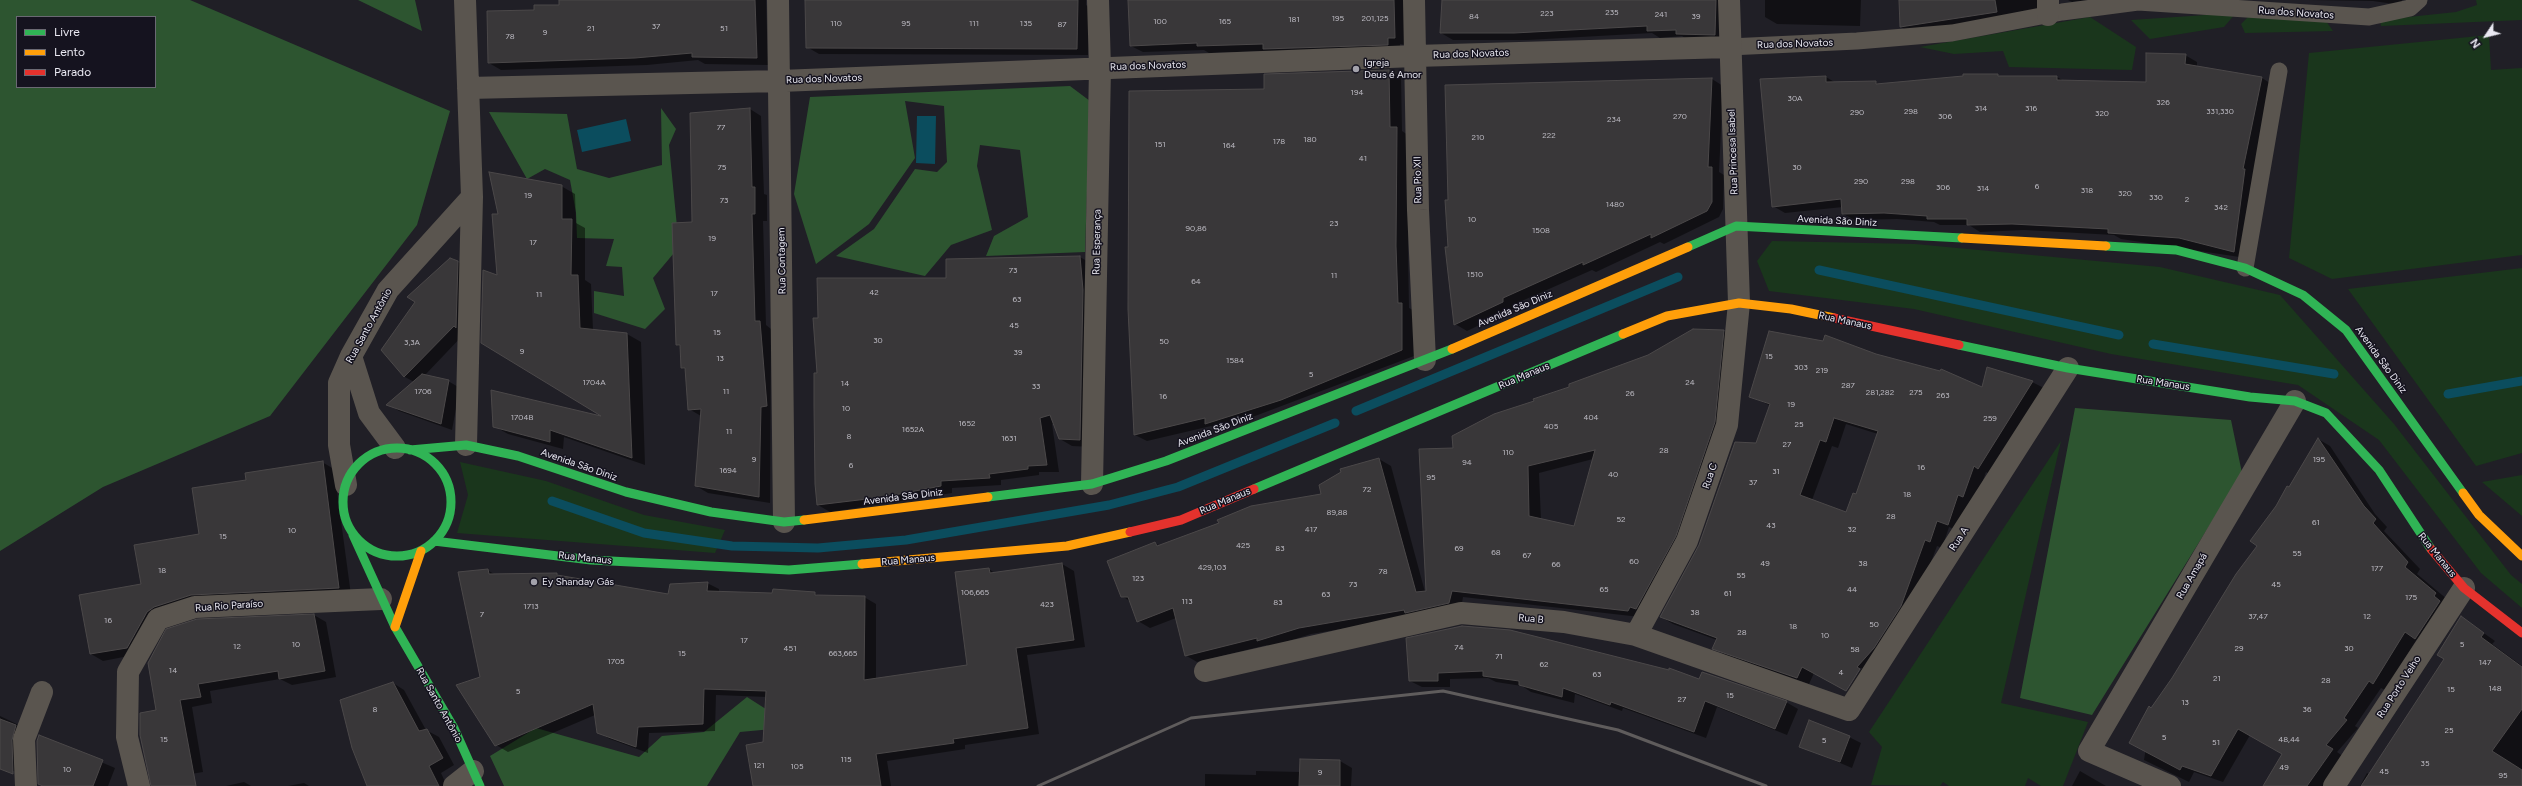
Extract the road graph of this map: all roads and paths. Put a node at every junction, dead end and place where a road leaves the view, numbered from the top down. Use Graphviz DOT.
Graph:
graph roads {
  1 [pos="465,0"];
  2 [pos="778,0"];
  3 [pos="1098,0"];
  4 [pos="1414,0"];
  5 [pos="1729,0"];
  6 [pos="2419,0"];
  7 [pos="2048,7"];
  8 [pos="1729,47"];
  9 [pos="1415,56"];
  10 [pos="1100,68"];
  11 [pos="2279,71"];
  12 [pos="780,81"];
  13 [pos="468,88"];
  14 [pos="472,197"];
  15 [pos="1736,226"];
  16 [pos="2245,268"];
  17 [pos="1739,303"];
  18 [pos="351,356"];
  19 [pos="1425,360"];
  20 [pos="2068,368"];
  21 [pos="2295,401"];
  22 [pos="466,445"];
  23 [pos="402,449"];
  24 [pos="1092,484"];
  25 [pos="346,485"];
  26 [pos="784,522"];
  27 [pos="351,530"];
  28 [pos="434,541"];
  29 [pos="421,550"];
  30 [pos="2522,556"];
  31 [pos="2464,588"];
  32 [pos="381,599"];
  33 [pos="395,627"];
  34 [pos="2522,633"];
  35 [pos="1636,635"];
  36 [pos="1205,671"];
  37 [pos="42,692"];
  38 [pos="1849,710"];
  39 [pos="476,778"];
  40 [pos="26,786"];
  41 [pos="139,786"];
  42 [pos="454,786"];
  43 [pos="2170,786"];
  44 [pos="2334,786"];
  1 -- 13 [label="street"];
  2 -- 12 [label="street, Rua Contagem"];
  3 -- 10 [label="street, Rua Esperança"];
  4 -- 9 [label="street, Rua Pio XII"];
  5 -- 8 [label="street, Rua Princesa Isabel"];
  6 -- 7 [label="lane, Rua dos Novatos"];
  7 -- 8 [label="lane, Rua dos Novatos"];
  8 -- 9 [label="street, Rua dos Novatos"];
  8 -- 15 [label="street, Rua Princesa Isabel"];
  9 -- 10 [label="street, Rua dos Novatos"];
  9 -- 19 [label="street, Rua Pio XII"];
  10 -- 12 [label="street, Rua dos Novatos"];
  10 -- 24 [label="street, Rua Esperança"];
  11 -- 16 [label="lane"];
  12 -- 13 [label="street, Rua dos Novatos"];
  12 -- 26 [label="street, Rua Contagem"];
  13 -- 14 [label="street"];
  14 -- 18 [label="street, Rua Santo Antônio"];
  14 -- 22 [label="street"];
  15 -- 16 [label="street, Avenida São Diniz"];
  15 -- 17 [label="street, Rua Princesa Isabel"];
  15 -- 19 [label="street, Avenida São Diniz"];
  16 -- 30 [label="street, Avenida São Diniz"];
  17 -- 20 [label="street, Rua Manaus"];
  17 -- 28 [label="street, Rua Manaus"];
  17 -- 35 [label="street, Rua C"];
  18 -- 23 [label="street"];
  18 -- 25 [label="street, Rua Santo Antônio"];
  19 -- 24 [label="street, Avenida São Diniz"];
  20 -- 21 [label="street, Rua Manaus"];
  20 -- 38 [label="street, Rua A"];
  21 -- 31 [label="street, Rua Manaus"];
  21 -- 43 [label="street, Rua Amapá"];
  22 -- 23 [label="street, Avenida São Diniz"];
  22 -- 26 [label="street, Avenida São Diniz"];
  23 -- 25 [label="street"];
  23 -- 28 [label="street"];
  24 -- 26 [label="street, Avenida São Diniz"];
  25 -- 27 [label="street"];
  27 -- 29 [label="street"];
  27 -- 32 [label="street, Rua Santo Antônio"];
  28 -- 29 [label="street"];
  29 -- 33 [label="street"];
  31 -- 34 [label="street, Rua Manaus"];
  31 -- 44 [label="street, Rua Porto Velho"];
  32 -- 33 [label="street, Rua Santo Antônio"];
  32 -- 41 [label="street, Rua Rio Paraíso"];
  33 -- 39 [label="street, Rua Santo Antônio"];
  35 -- 36 [label="street, Rua B"];
  35 -- 38 [label="street, Rua B"];
  37 -- 40 [label="street"];
  39 -- 42 [label="street"];
}
